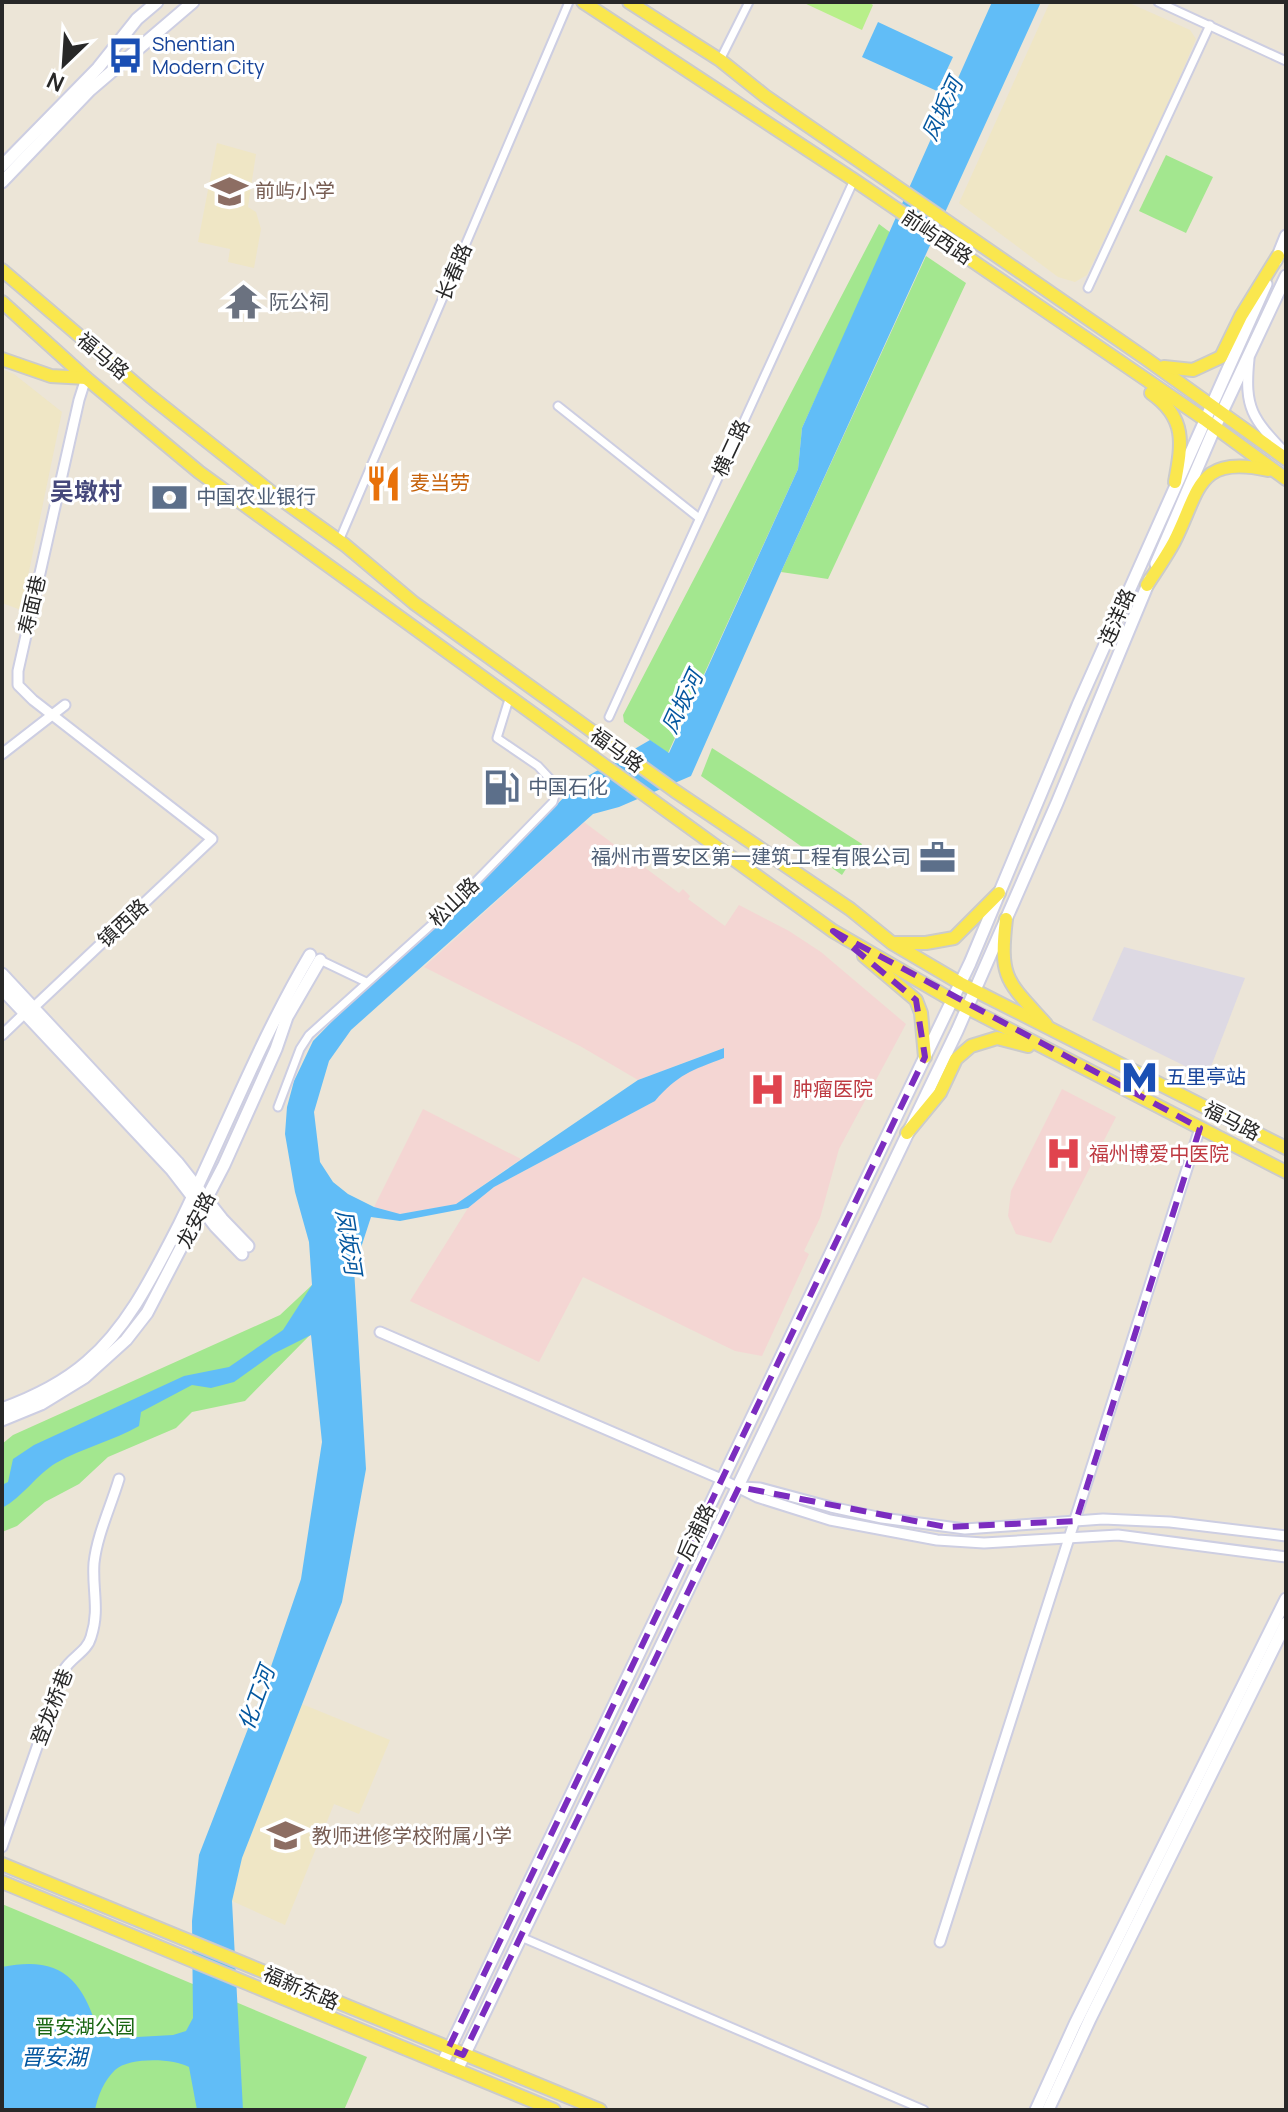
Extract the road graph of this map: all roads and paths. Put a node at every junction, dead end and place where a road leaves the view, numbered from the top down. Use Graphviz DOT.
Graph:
graph roads {
  1 [pos="157,2"];
  2 [pos="193,2"];
  3 [pos="569,2"];
  4 [pos="583,2"];
  5 [pos="629,2"];
  6 [pos="749,2"];
  7 [pos="1158,2"];
  8 [pos="1210,25"];
  9 [pos="720,60"];
  10 [pos="1286,61"];
  11 [pos="2,166"];
  12 [pos="854,180"];
  13 [pos="2,182"];
  14 [pos="1286,236"];
  15 [pos="1278,256"];
  16 [pos="2,270"];
  17 [pos="1286,278"];
  18 [pos="1088,288"];
  19 [pos="2,302"];
  20 [pos="1057,319"];
  21 [pos="1249,355"];
  22 [pos="1145,358"];
  23 [pos="2,359"];
  24 [pos="86,378"];
  25 [pos="558,406"];
  26 [pos="1217,408"];
  27 [pos="1210,423"];
  28 [pos="1286,457"];
  29 [pos="1280,476"];
  30 [pos="1175,482"];
  31 [pos="699,518"];
  32 [pos="339,541"];
  33 [pos="1147,585"];
  34 [pos="510,696"];
  35 [pos="65,705"];
  36 [pos="52,715"];
  37 [pos="609,717"];
  38 [pos="2,754"];
  39 [pos="212,839"];
  40 [pos="999,893"];
  41 [pos="1006,919"];
  42 [pos="833,931"];
  43 [pos="892,943"];
  44 [pos="315,958"];
  45 [pos="2,974"];
  46 [pos="366,982"];
  47 [pos="960,983"];
  48 [pos="2,989"];
  49 [pos="974,991"];
  50 [pos="952,1000"];
  51 [pos="966,1008"];
  52 [pos="29,1010"];
  53 [pos="1051,1029"];
  54 [pos="2,1035"];
  55 [pos="1061,1056"];
  56 [pos="925,1057"];
  57 [pos="278,1107"];
  58 [pos="1200,1128"];
  59 [pos="907,1133"];
  60 [pos="1285,1148"];
  61 [pos="1283,1170"];
  62 [pos="195,1193"];
  63 [pos="204,1204"];
  64 [pos="245,1250"];
  65 [pos="380,1332"];
  66 [pos="2,1409"];
  67 [pos="2,1420"];
  68 [pos="119,1479"];
  69 [pos="721,1479"];
  70 [pos="739,1487"];
  71 [pos="1076,1521"];
  72 [pos="1286,1536"];
  73 [pos="1071,1537"];
  74 [pos="1286,1557"];
  75 [pos="1286,1599"];
  76 [pos="1286,1623"];
  77 [pos="2,1847"];
  78 [pos="2,1864"];
  79 [pos="2,1882"];
  80 [pos="521,1937"];
  81 [pos="940,1942"];
  82 [pos="448,2049"];
  83 [pos="463,2055"];
  84 [pos="442,2064"];
  85 [pos="457,2070"];
  86 [pos="554,2110"];
  87 [pos="600,2110"];
  88 [pos="924,2110"];
  89 [pos="1036,2110"];
  90 [pos="1048,2110"];
  1 -- 11 [label="main road"];
  2 -- 13 [label="main road"];
  3 -- 32 [label="street, 长春路"];
  4 -- 12 [label="main road, 前屿西路"];
  5 -- 9 [label="main road, 前屿西路"];
  6 -- 9 [label="street"];
  7 -- 8 [label="street"];
  8 -- 10 [label="street"];
  8 -- 18 [label="street"];
  9 -- 22 [label="main road, 前屿西路"];
  12 -- 20 [label="main road, 前屿西路"];
  12 -- 31 [label="street, 横二路"];
  14 -- 15 [label="main road, 连洋路"];
  15 -- 22 [label="main road"];
  15 -- 26 [label="main road, 连洋路"];
  16 -- 32 [label="main road, 福马路"];
  17 -- 21 [label="main road, 连洋路"];
  19 -- 24 [label="main road, 福马路"];
  20 -- 27 [label="main road, 前屿西路"];
  20 -- 30 [label="main road"];
  21 -- 26 [label="main road, 连洋路"];
  21 -- 28 [label="street"];
  22 -- 26 [label="main road, 前屿西路"];
  23 -- 24 [label="main road"];
  24 -- 34 [label="main road, 福马路"];
  24 -- 36 [label="street, 寿面巷"];
  25 -- 31 [label="street"];
  26 -- 27 [label="main road, 连洋路"];
  26 -- 28 [label="main road, 前屿西路"];
  27 -- 29 [label="main road, 前屿西路"];
  27 -- 30 [label="main road, 连洋路"];
  27 -- 33 [label="main road, 连洋路"];
  29 -- 33 [label="main road"];
  30 -- 40 [label="main road, 连洋路"];
  31 -- 37 [label="street, 横二路"];
  32 -- 43 [label="main road, 福马路"];
  33 -- 41 [label="main road, 连洋路"];
  34 -- 42 [label="main road, 福马路"];
  34 -- 46 [label="street, 松山路"];
  35 -- 36 [label="street"];
  36 -- 38 [label="street"];
  36 -- 39 [label="street, 寿面巷"];
  39 -- 52 [label="street, 镇西路"];
  40 -- 43 [label="main road"];
  40 -- 47 [label="main road, 连洋路"];
  41 -- 49 [label="main road, 连洋路"];
  41 -- 53 [label="main road"];
  42 -- 50 [label="main road, 福马路"];
  42 -- 56 [label="main road"];
  43 -- 47 [label="main road, 福马路"];
  44 -- 46 [label="street"];
  44 -- 62 [label="main road, 龙安路"];
  44 -- 63 [label="main road, 龙安路"];
  45 -- 52 [label="main road"];
  46 -- 57 [label="street, 松山路"];
  47 -- 49 [label="main road, 福马路"];
  47 -- 50 [label="main road, 连洋路"];
  48 -- 52 [label="main road"];
  49 -- 51 [label="main road, 连洋路"];
  49 -- 53 [label="main road, 福马路"];
  50 -- 51 [label="main road, 福马路"];
  50 -- 56 [label="main road, 后浦路"];
  51 -- 55 [label="main road, 福马路"];
  51 -- 59 [label="main road, 后浦路"];
  52 -- 54 [label="street, 镇西路"];
  52 -- 62 [label="main road"];
  53 -- 60 [label="main road, 福马路"];
  55 -- 58 [label="main road, 福马路"];
  55 -- 59 [label="main road"];
  56 -- 69 [label="main road, 后浦路"];
  58 -- 61 [label="main road, 福马路"];
  58 -- 71 [label="street"];
  59 -- 70 [label="main road, 后浦路"];
  62 -- 63 [label="main road"];
  62 -- 66 [label="main road, 龙安路"];
  63 -- 64 [label="main road"];
  63 -- 67 [label="main road, 龙安路"];
  65 -- 69 [label="street"];
  68 -- 77 [label="street, 登龙桥巷"];
  69 -- 70 [label="street"];
  69 -- 82 [label="main road, 后浦路"];
  70 -- 71 [label="street"];
  70 -- 73 [label="street"];
  70 -- 80 [label="main road, 后浦路"];
  71 -- 72 [label="street"];
  71 -- 73 [label="street"];
  73 -- 74 [label="street"];
  73 -- 81 [label="street"];
  75 -- 89 [label="main road"];
  76 -- 90 [label="main road"];
  78 -- 82 [label="main road, 福新东路"];
  79 -- 84 [label="main road, 福新东路"];
  80 -- 83 [label="main road, 后浦路"];
  80 -- 88 [label="street"];
  82 -- 83 [label="main road, 福新东路"];
  82 -- 84 [label="main road, 后浦路"];
  83 -- 85 [label="main road, 后浦路"];
  83 -- 87 [label="main road, 福新东路"];
  84 -- 85 [label="main road, 福新东路"];
  85 -- 86 [label="main road, 福新东路"];
}
